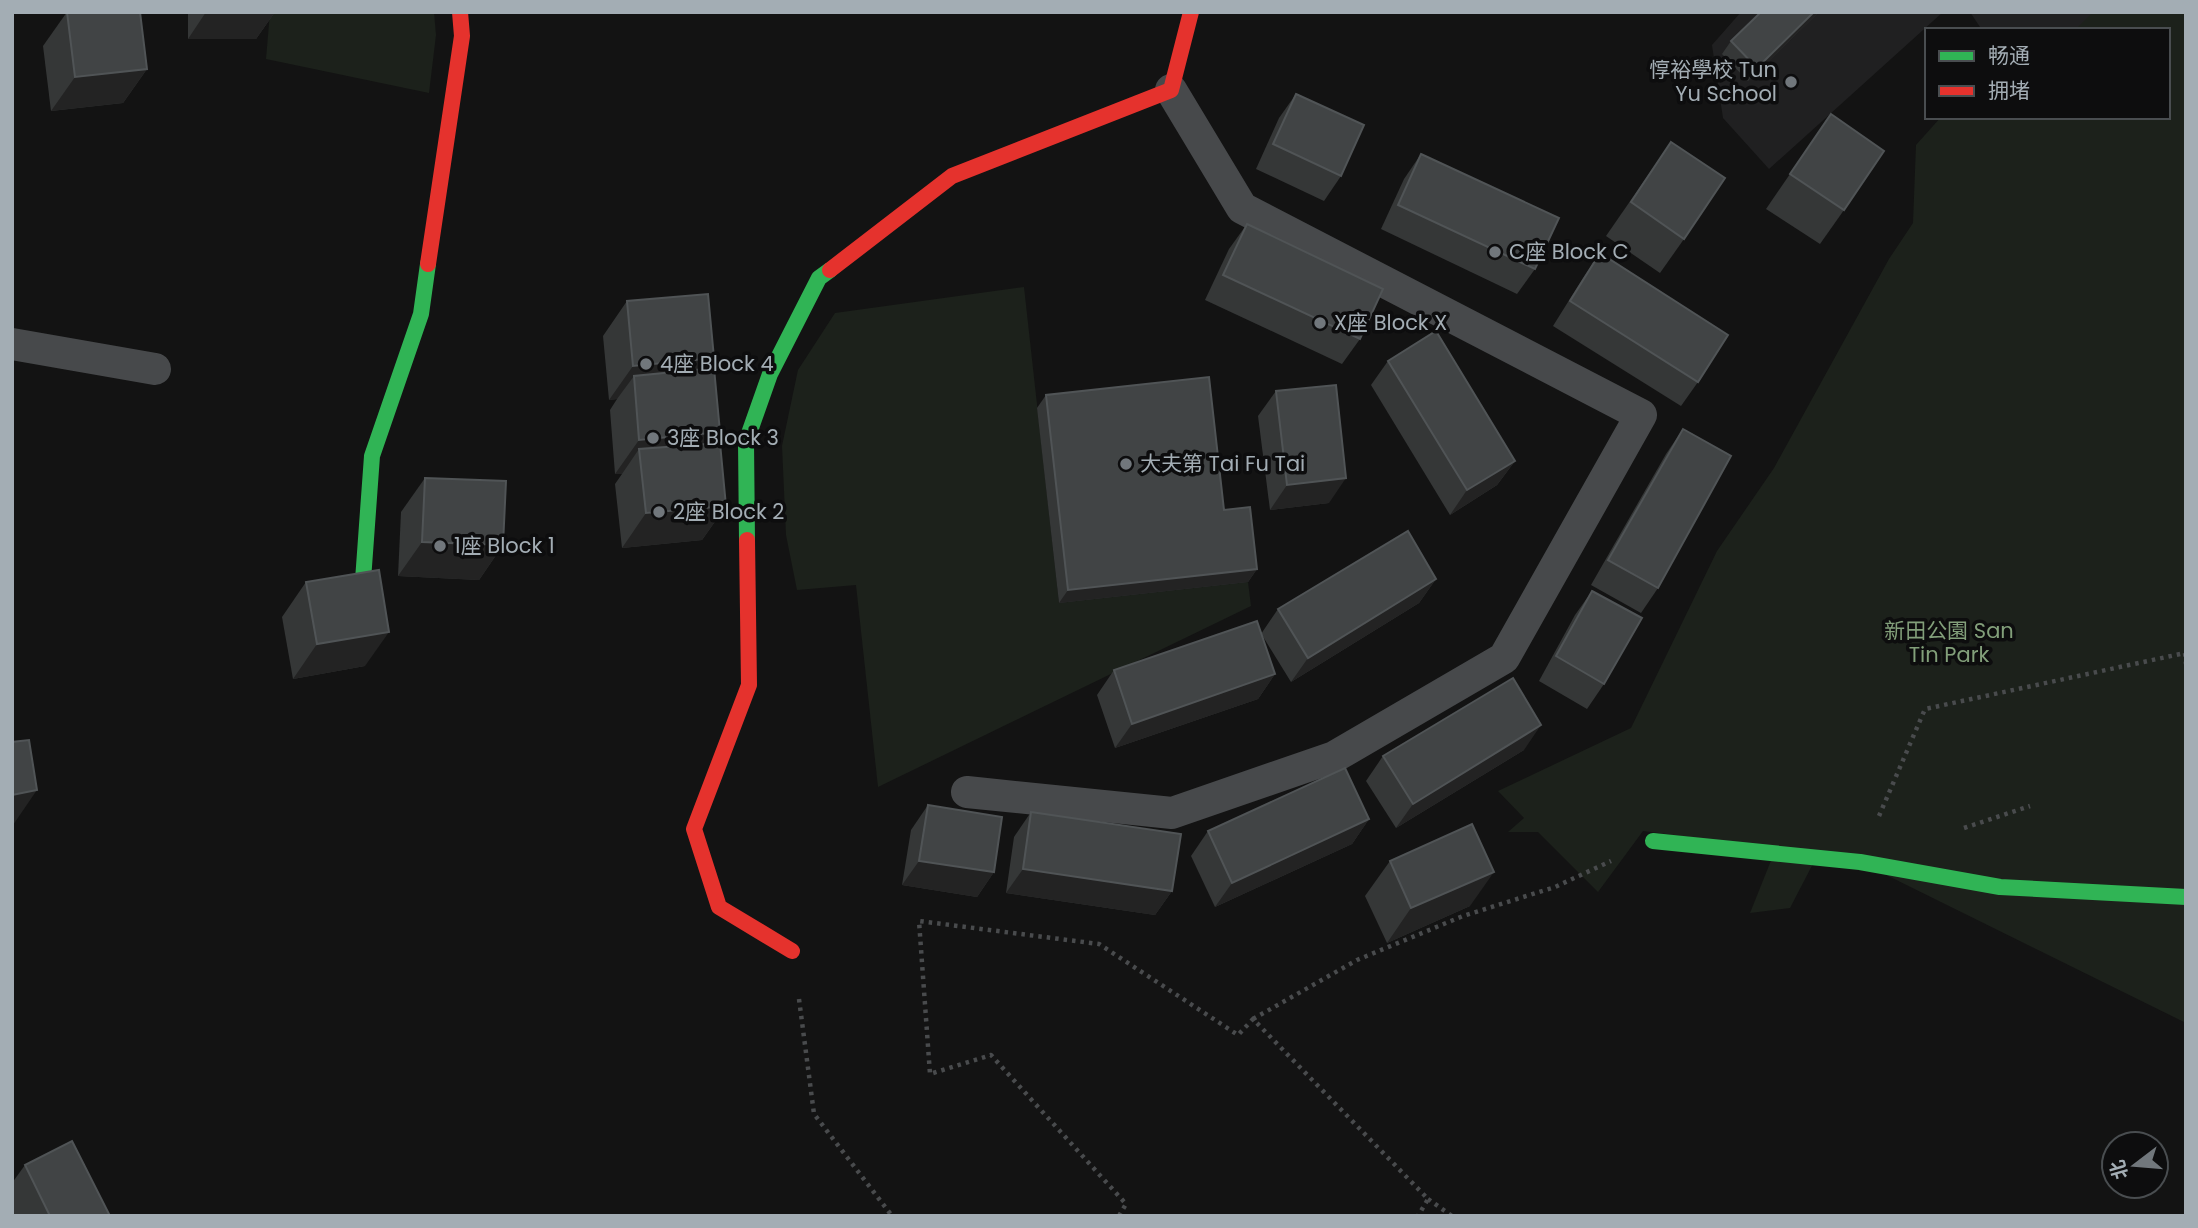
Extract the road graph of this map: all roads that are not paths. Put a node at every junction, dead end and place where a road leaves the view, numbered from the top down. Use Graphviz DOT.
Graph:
graph roads {
  1 [pos="460,12"];
  2 [pos="1191,12"];
  3 [pos="1171,90"];
  4 [pos="12,344"];
  5 [pos="155,369"];
  6 [pos="362,594"];
  7 [pos="967,792"];
  8 [pos="1653,841"];
  9 [pos="2186,897"];
  10 [pos="792,951"];
  1 -- 6 [label="street"];
  2 -- 3 [label="street"];
  3 -- 7 [label="lane"];
  3 -- 10 [label="street"];
  4 -- 5 [label="lane"];
  8 -- 9 [label="street"];
}
